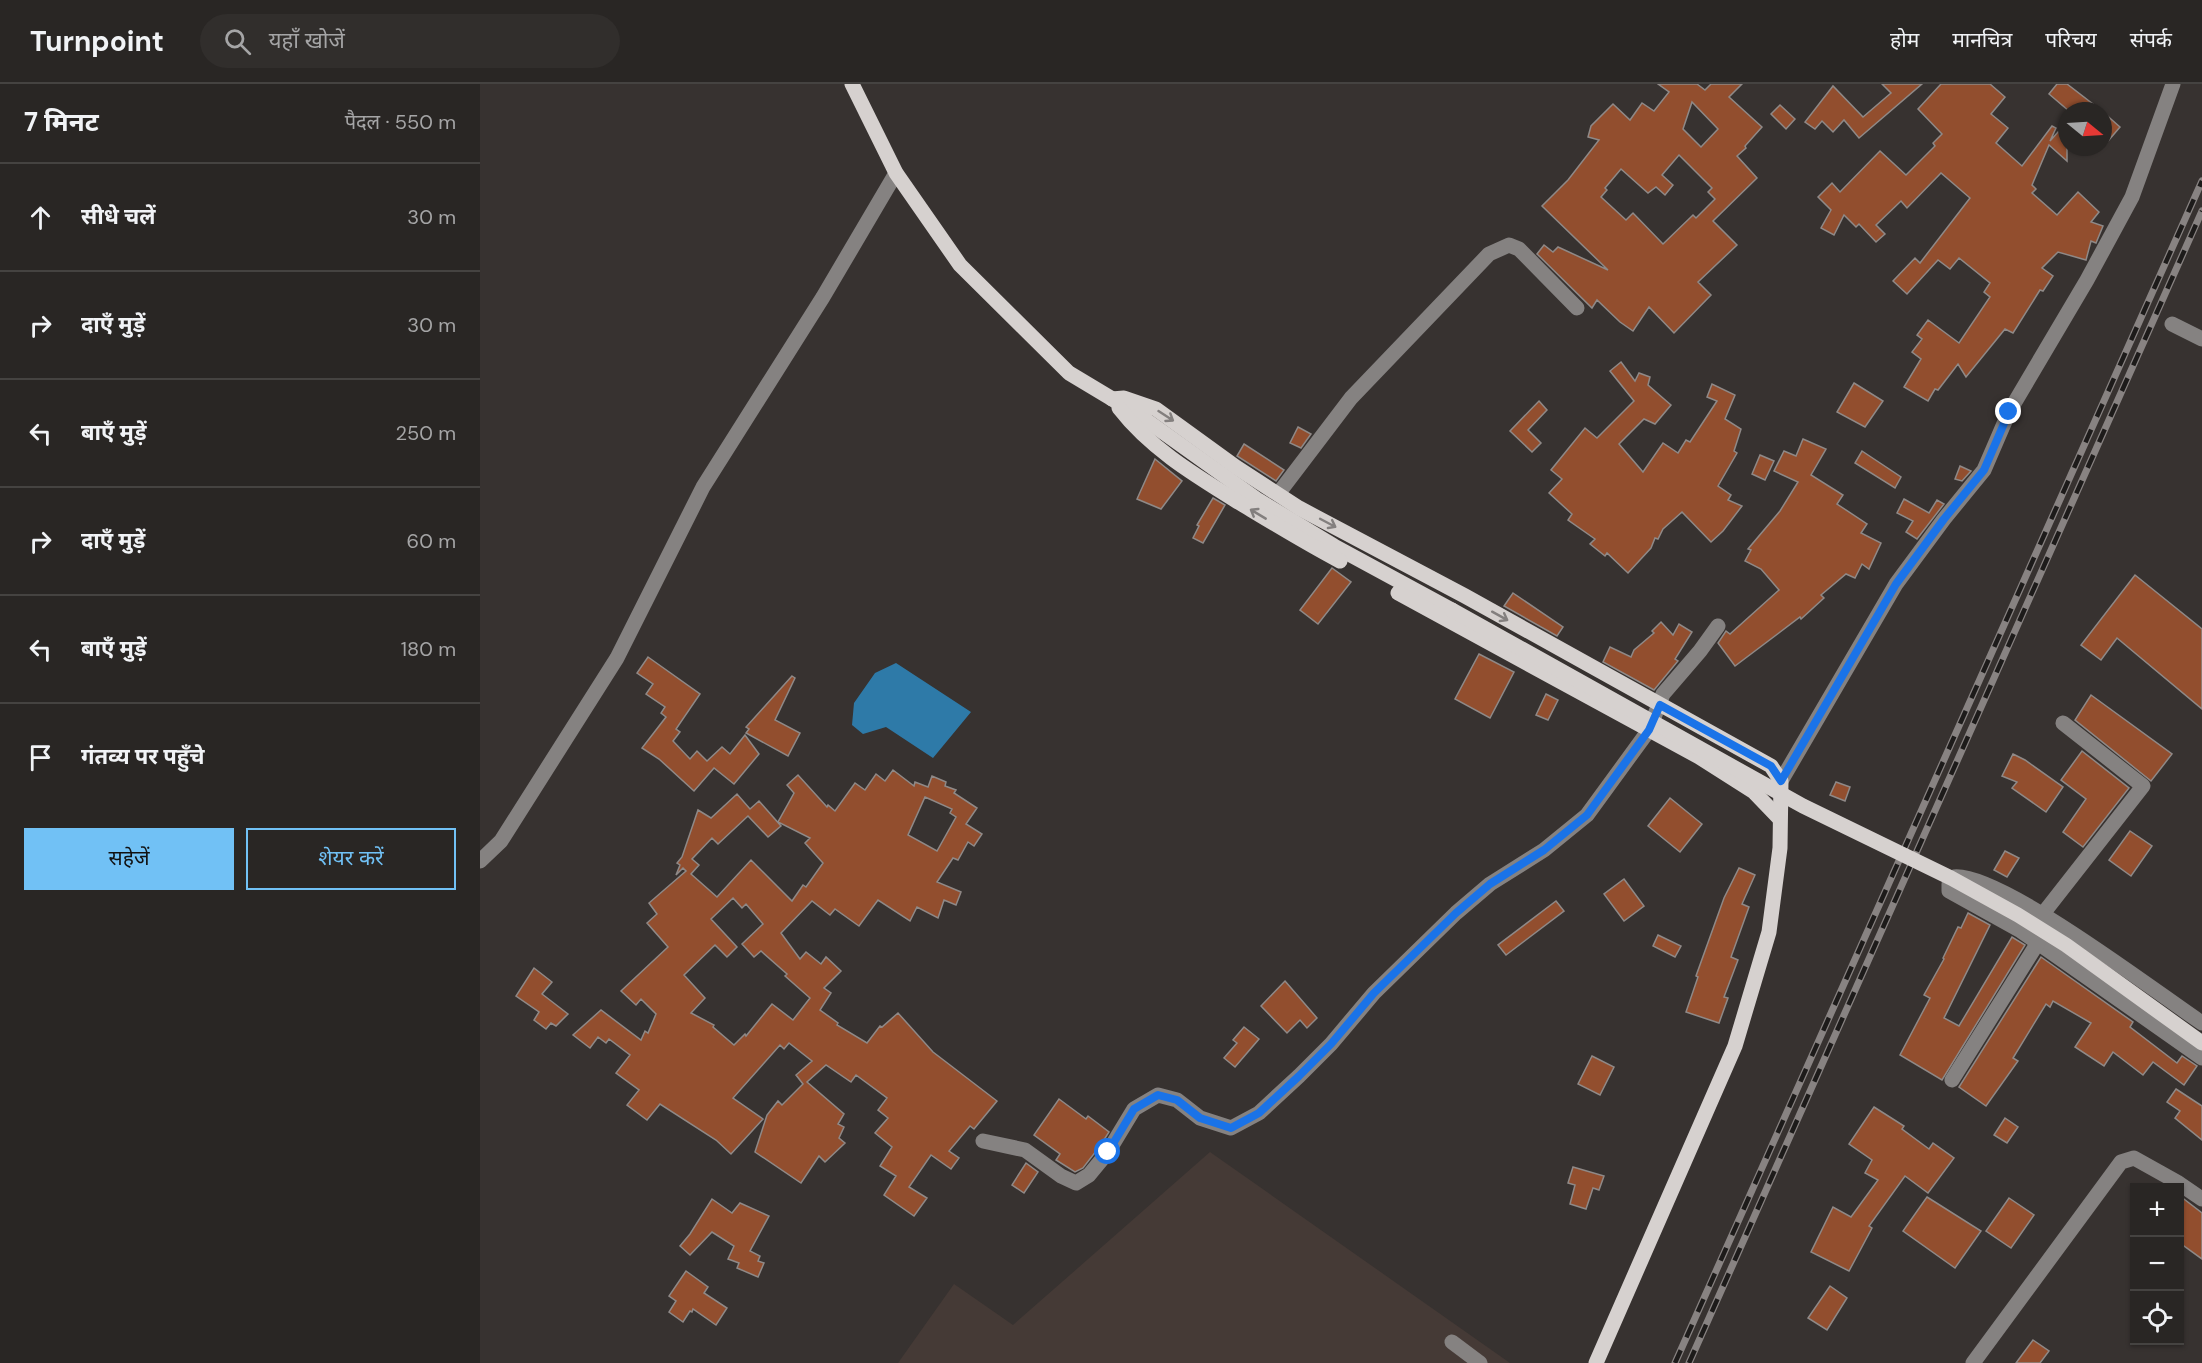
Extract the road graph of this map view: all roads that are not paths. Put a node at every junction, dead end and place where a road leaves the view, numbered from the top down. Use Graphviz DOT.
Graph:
graph roads {
  1 [pos="852,84"];
  2 [pos="2173,84"];
  3 [pos="896,173"];
  4 [pos="1577,308"];
  5 [pos="2172,324"];
  6 [pos="2202,339"];
  7 [pos="1112,399"];
  8 [pos="1278,494"];
  9 [pos="1718,626"];
  10 [pos="1660,705"];
  11 [pos="2063,723"];
  12 [pos="1649,730"];
  13 [pos="1781,781"];
  14 [pos="1779,818"];
  15 [pos="480,861"];
  16 [pos="2047,918"];
  17 [pos="2038,943"];
  18 [pos="2202,1023"];
  19 [pos="2202,1043"];
  20 [pos="2202,1058"];
  21 [pos="1952,1080"];
  22 [pos="983,1141"];
  23 [pos="2202,1199"];
  24 [pos="1452,1342"];
  25 [pos="1480,1363"];
  26 [pos="1596,1363"];
  27 [pos="1973,1363"];
  1 -- 3 [label="main road"];
  2 -- 13 [label="street"];
  3 -- 7 [label="main road"];
  3 -- 15 [label="street"];
  4 -- 8 [label="street"];
  5 -- 6 [label="street"];
  7 -- 8 [label="main road, one-way"];
  12 -- 7 [label="main road, one-way"];
  7 -- 19 [label="main road, bridge"];
  8 -- 10 [label="main road, one-way"];
  9 -- 10 [label="street"];
  10 -- 12 [label="street"];
  10 -- 13 [label="main road"];
  11 -- 16 [label="street"];
  12 -- 14 [label="main road"];
  12 -- 22 [label="street"];
  13 -- 14 [label="main road"];
  14 -- 26 [label="main road"];
  16 -- 17 [label="street"];
  16 -- 17 [label="street"];
  16 -- 18 [label="street"];
  17 -- 20 [label="street"];
  17 -- 21 [label="street"];
  23 -- 27 [label="street"];
  24 -- 25 [label="street"];
}
